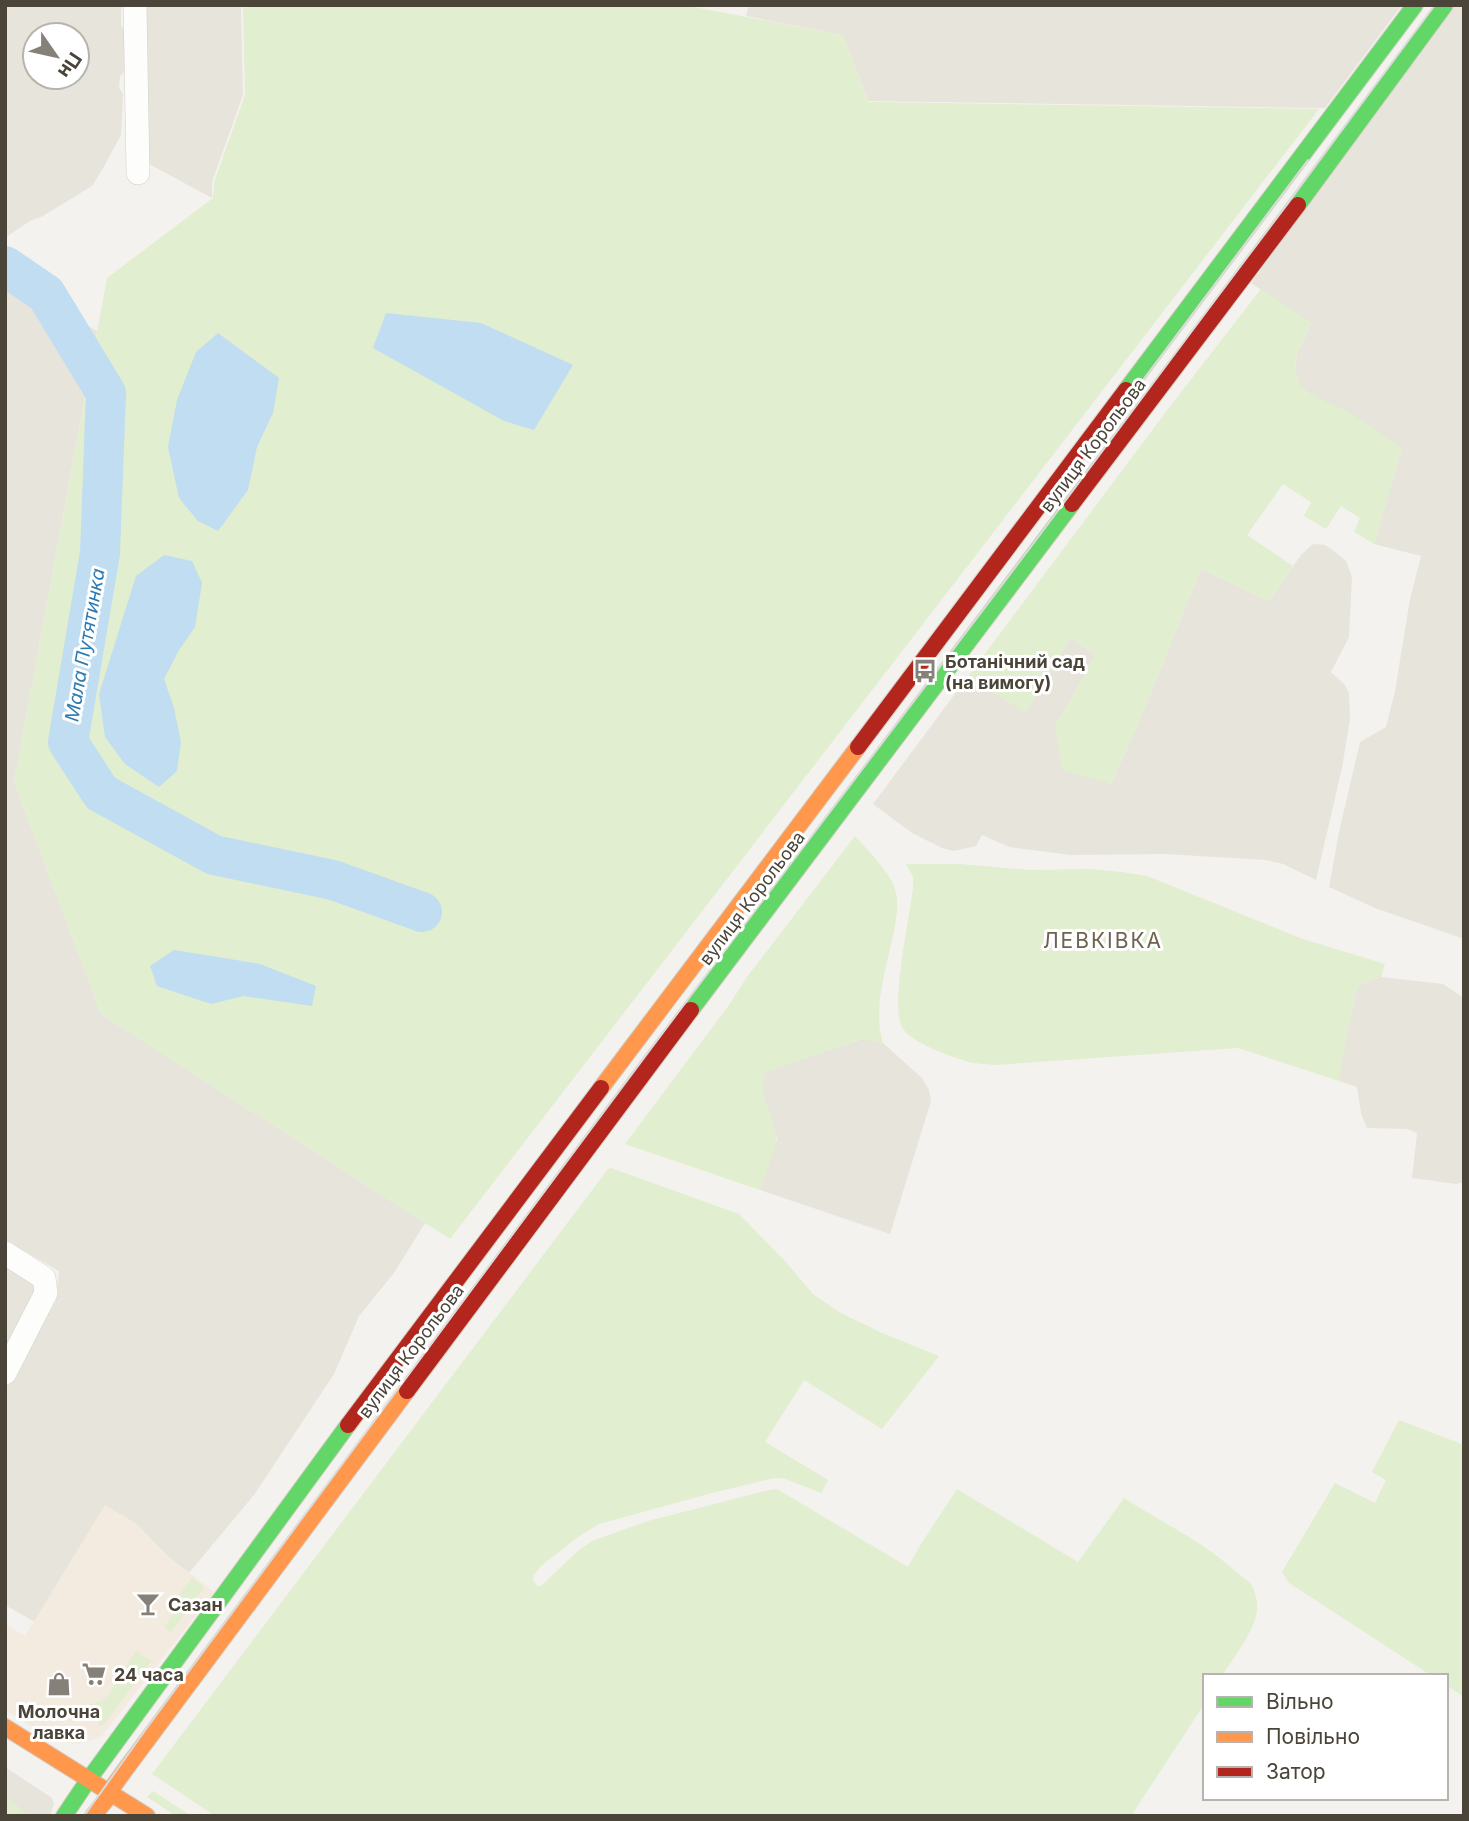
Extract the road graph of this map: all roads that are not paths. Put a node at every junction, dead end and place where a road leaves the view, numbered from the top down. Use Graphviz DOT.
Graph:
graph roads {
  1 [pos="135,5"];
  2 [pos="1415,5"];
  3 [pos="1445,5"];
  4 [pos="138,173"];
  5 [pos="5,1253"];
  6 [pos="5,1373"];
  7 [pos="5,1727"];
  8 [pos="5,1744"];
  9 [pos="84,1786"];
  10 [pos="102,1805"];
  11 [pos="64,1816"];
  12 [pos="117,1816"];
  13 [pos="147,1816"];
  1 -- 4 [label="street"];
  2 -- 9 [label="main road, вулиця Корольова"];
  3 -- 10 [label="main road, вулиця Корольова"];
  5 -- 6 [label="street"];
  7 -- 9 [label="main road"];
  8 -- 9 [label="main road"];
  9 -- 10 [label="main road"];
  9 -- 11 [label="main road, вулиця Корольова"];
  10 -- 12 [label="main road"];
  10 -- 13 [label="main road"];
}
